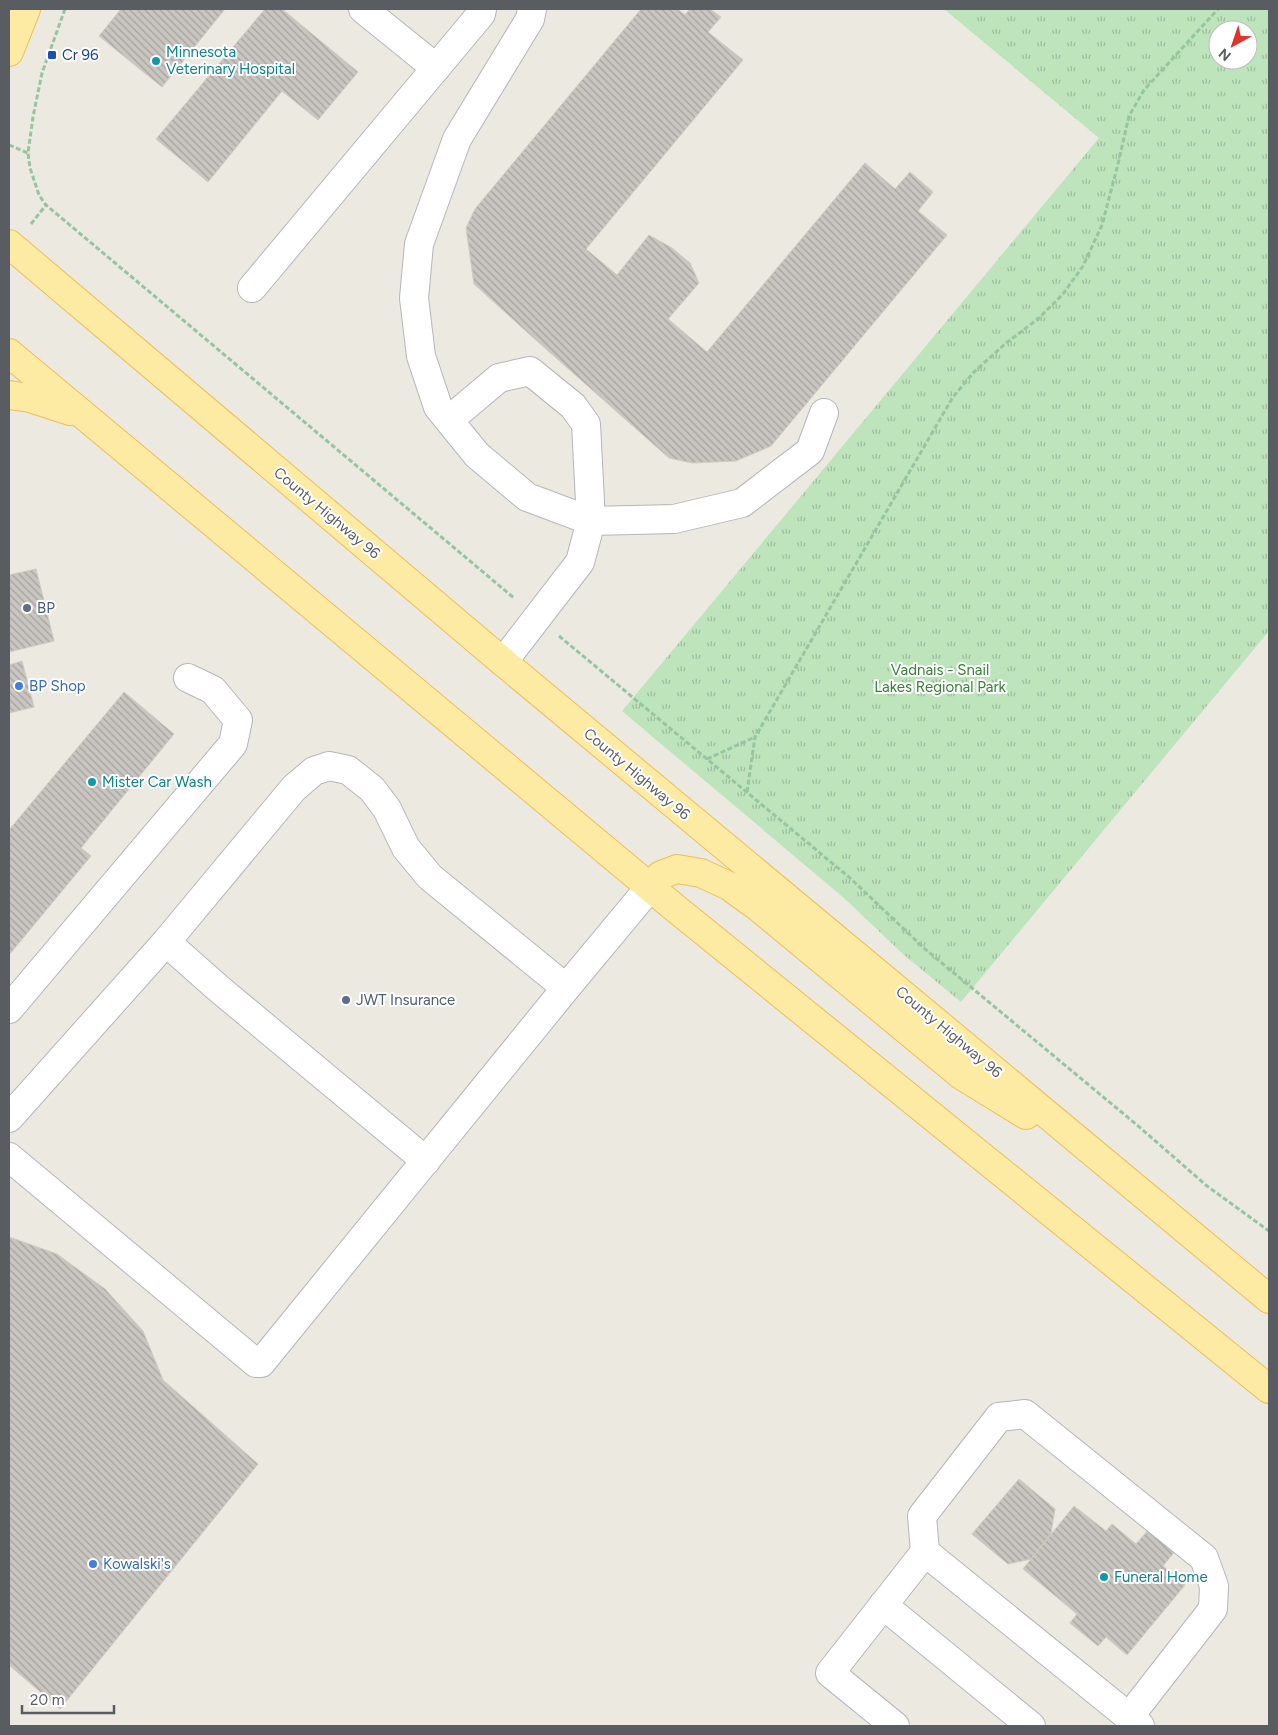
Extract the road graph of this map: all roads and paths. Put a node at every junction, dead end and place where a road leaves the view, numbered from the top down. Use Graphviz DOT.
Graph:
graph roads {
  1 [pos="26,9"];
  2 [pos="66,9"];
  3 [pos="364,9"];
  4 [pos="482,9"];
  5 [pos="532,9"];
  6 [pos="1218,9"];
  7 [pos="9,52"];
  8 [pos="436,68"];
  9 [pos="9,145"];
  10 [pos="28,153"];
  11 [pos="46,205"];
  12 [pos="33,220"];
  13 [pos="9,244"];
  14 [pos="252,288"];
  15 [pos="9,353"];
  16 [pos="9,395"];
  17 [pos="824,413"];
  18 [pos="86,418"];
  19 [pos="449,420"];
  20 [pos="591,522"];
  21 [pos="538,618"];
  22 [pos="503,662"];
  23 [pos="188,678"];
  24 [pos="756,737"];
  25 [pos="707,759"];
  26 [pos="747,793"];
  27 [pos="650,887"];
  28 [pos="166,942"];
  29 [pos="566,988"];
  30 [pos="9,1009"];
  31 [pos="9,1118"];
  32 [pos="9,1157"];
  33 [pos="426,1161"];
  34 [pos="1110,1166"];
  35 [pos="1269,1231"];
  36 [pos="1269,1299"];
  37 [pos="1269,1388"];
  38 [pos="925,1552"];
  39 [pos="883,1606"];
  40 [pos="1135,1722"];
  41 [pos="895,1726"];
  42 [pos="1031,1726"];
  1 -- 7 [label="main road"];
  2 -- 10 [label="path"];
  3 -- 8 [label="lane"];
  4 -- 8 [label="lane"];
  5 -- 19 [label="lane"];
  6 -- 24 [label="path"];
  8 -- 14 [label="lane"];
  9 -- 10 [label="path"];
  10 -- 11 [label="path"];
  11 -- 12 [label="path"];
  11 -- 21 [label="path"];
  13 -- 22 [label="main road, County Highway 96"];
  15 -- 18 [label="main road"];
  16 -- 18 [label="main road"];
  17 -- 20 [label="lane"];
  18 -- 27 [label="main road"];
  19 -- 20 [label="lane"];
  19 -- 20 [label="lane"];
  20 -- 21 [label="lane"];
  21 -- 22 [label="lane"];
  21 -- 25 [label="path"];
  22 -- 34 [label="main road, County Highway 96"];
  23 -- 30 [label="lane"];
  24 -- 25 [label="path"];
  24 -- 26 [label="path"];
  25 -- 26 [label="path"];
  26 -- 35 [label="path"];
  27 -- 29 [label="lane"];
  27 -- 34 [label="main road"];
  27 -- 37 [label="main road"];
  28 -- 29 [label="lane"];
  28 -- 31 [label="lane"];
  28 -- 33 [label="lane"];
  29 -- 33 [label="lane"];
  32 -- 33 [label="lane"];
  34 -- 36 [label="main road, County Highway 96"];
  38 -- 39 [label="lane"];
  38 -- 40 [label="lane"];
  38 -- 40 [label="lane"];
  39 -- 41 [label="lane"];
  39 -- 42 [label="lane"];
}
